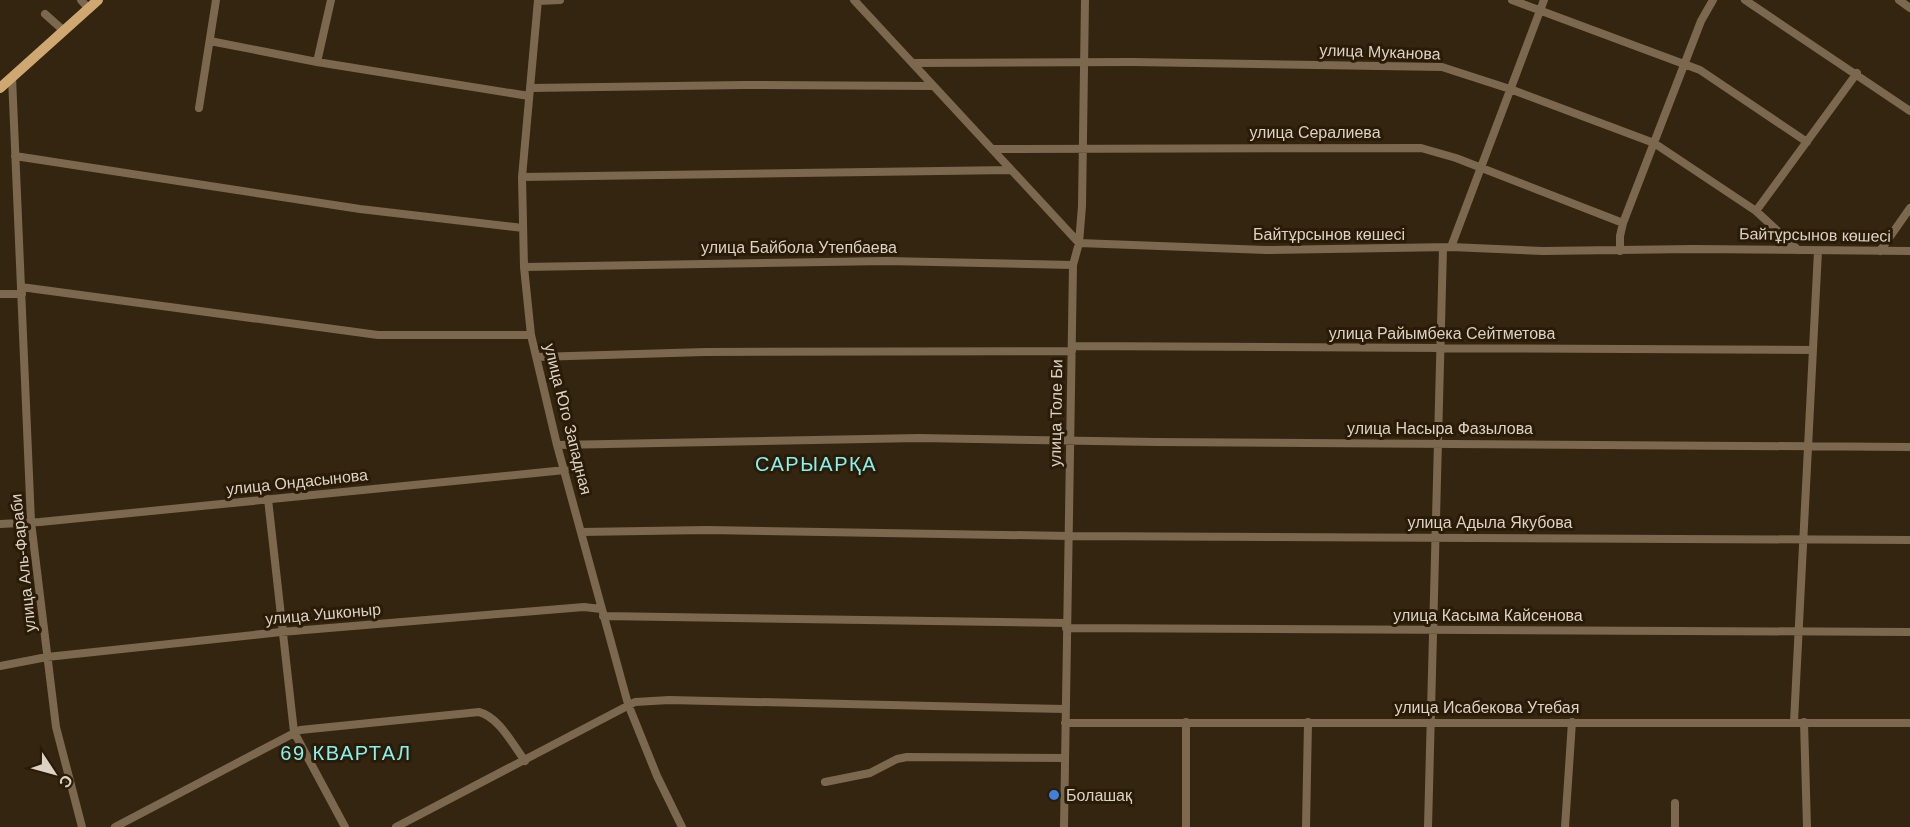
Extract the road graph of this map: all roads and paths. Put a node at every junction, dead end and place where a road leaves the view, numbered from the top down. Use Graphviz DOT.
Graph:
graph roads {
  1 [pos="81,0"];
  2 [pos="98,0"];
  3 [pos="216,0"];
  4 [pos="331,0"];
  5 [pos="560,0"];
  6 [pos="854,0"];
  7 [pos="1085,0"];
  8 [pos="1512,0"];
  9 [pos="1544,0"];
  10 [pos="1713,0"];
  11 [pos="1745,0"];
  12 [pos="1899,0"];
  13 [pos="538,1"];
  14 [pos="1910,8"];
  15 [pos="89,9"];
  16 [pos="1540,10"];
  17 [pos="45,14"];
  18 [pos="64,31"];
  19 [pos="210,41"];
  20 [pos="317,62"];
  21 [pos="1085,62"];
  22 [pos="913,63"];
  23 [pos="1685,64"];
  24 [pos="1857,74"];
  25 [pos="12,77"];
  26 [pos="933,86"];
  27 [pos="0,88"];
  28 [pos="1510,89"];
  29 [pos="530,92"];
  30 [pos="199,108"];
  31 [pos="1910,111"];
  32 [pos="1807,142"];
  33 [pos="1654,143"];
  34 [pos="1083,146"];
  35 [pos="993,149"];
  36 [pos="15,156"];
  37 [pos="1480,168"];
  38 [pos="1011,170"];
  39 [pos="522,177"];
  40 [pos="1910,208"];
  41 [pos="1756,212"];
  42 [pos="1623,223"];
  43 [pos="523,228"];
  44 [pos="1079,243"];
  45 [pos="1447,248"];
  46 [pos="1798,250"];
  47 [pos="1620,251"];
  48 [pos="1818,251"];
  49 [pos="1880,251"];
  50 [pos="1910,251"];
  51 [pos="1073,266"];
  52 [pos="524,267"];
  53 [pos="21,290"];
  54 [pos="0,294"];
  55 [pos="531,335"];
  56 [pos="1438,348"];
  57 [pos="1072,349"];
  58 [pos="1813,350"];
  59 [pos="537,357"];
  60 [pos="1070,441"];
  61 [pos="1437,443"];
  62 [pos="557,445"];
  63 [pos="1810,446"];
  64 [pos="1910,447"];
  65 [pos="565,470"];
  66 [pos="268,500"];
  67 [pos="31,522"];
  68 [pos="0,524"];
  69 [pos="581,532"];
  70 [pos="1069,536"];
  71 [pos="1436,537"];
  72 [pos="1804,540"];
  73 [pos="1910,540"];
  74 [pos="602,612"];
  75 [pos="1066,626"];
  76 [pos="1432,631"];
  77 [pos="281,632"];
  78 [pos="1800,632"];
  79 [pos="1910,632"];
  80 [pos="47,657"];
  81 [pos="0,666"];
  82 [pos="628,704"];
  83 [pos="1065,709"];
  84 [pos="1186,722"];
  85 [pos="1308,722"];
  86 [pos="1431,722"];
  87 [pos="1572,722"];
  88 [pos="1794,722"];
  89 [pos="1804,722"];
  90 [pos="1065,723"];
  91 [pos="1910,723"];
  92 [pos="294,732"];
  93 [pos="1065,758"];
  94 [pos="525,761"];
  95 [pos="825,782"];
  96 [pos="1675,802"];
  97 [pos="82,827"];
  98 [pos="115,827"];
  99 [pos="345,827"];
  100 [pos="396,827"];
  101 [pos="682,827"];
  102 [pos="1064,827"];
  103 [pos="1186,827"];
  104 [pos="1306,827"];
  105 [pos="1428,827"];
  106 [pos="1565,827"];
  107 [pos="1675,827"];
  108 [pos="1807,827"];
  1 -- 15 [label="street"];
  2 -- 15 [label="main road"];
  3 -- 19 [label="street"];
  4 -- 20 [label="street"];
  5 -- 13 [label="street"];
  6 -- 22 [label="street"];
  7 -- 21 [label="street, улица Толе Би"];
  8 -- 16 [label="street"];
  9 -- 16 [label="street"];
  10 -- 23 [label="street"];
  11 -- 24 [label="street"];
  12 -- 14 [label="street"];
  13 -- 29 [label="street, улица Юго Западная"];
  15 -- 18 [label="main road"];
  16 -- 23 [label="street"];
  16 -- 28 [label="street"];
  17 -- 18 [label="street"];
  18 -- 25 [label="main road"];
  19 -- 20 [label="street"];
  19 -- 30 [label="street"];
  20 -- 29 [label="street"];
  21 -- 22 [label="street, улица Муканова"];
  21 -- 28 [label="street, улица Муканова"];
  21 -- 34 [label="street, улица Толе Би"];
  22 -- 26 [label="street"];
  23 -- 32 [label="street"];
  23 -- 33 [label="street"];
  24 -- 31 [label="street"];
  24 -- 32 [label="street"];
  25 -- 27 [label="main road"];
  25 -- 36 [label="street, улица Аль-Фараби"];
  26 -- 29 [label="street"];
  26 -- 35 [label="street"];
  28 -- 33 [label="street, улица Муканова"];
  28 -- 37 [label="street"];
  29 -- 39 [label="street, улица Юго Западная"];
  32 -- 41 [label="street"];
  33 -- 41 [label="street, улица Муканова"];
  33 -- 42 [label="street"];
  34 -- 35 [label="street, улица Сералиева"];
  34 -- 37 [label="street, улица Сералиева"];
  34 -- 44 [label="street, улица Толе Би"];
  35 -- 38 [label="street"];
  36 -- 43 [label="street"];
  36 -- 53 [label="street, улица Аль-Фараби"];
  37 -- 42 [label="street, улица Сералиева"];
  37 -- 45 [label="street"];
  38 -- 39 [label="street"];
  38 -- 44 [label="street"];
  39 -- 43 [label="street, улица Юго Западная"];
  40 -- 49 [label="street"];
  41 -- 46 [label="street, улица Муканова"];
  42 -- 47 [label="street"];
  43 -- 52 [label="street, улица Юго Западная"];
  44 -- 45 [label="street, Байтұрсынов көшесі"];
  44 -- 51 [label="street, улица Толе Би"];
  45 -- 47 [label="street, Байтұрсынов көшесі"];
  45 -- 56 [label="street"];
  46 -- 47 [label="street, Байтұрсынов көшесі"];
  46 -- 48 [label="street, Байтұрсынов көшесі"];
  48 -- 49 [label="street, Байтұрсынов көшесі"];
  48 -- 58 [label="street"];
  49 -- 50 [label="street, Байтұрсынов көшесі"];
  51 -- 52 [label="street, улица Байбола Утепбаева"];
  51 -- 57 [label="street, улица Толе Би"];
  52 -- 55 [label="street, улица Юго Западная"];
  53 -- 54 [label="street"];
  53 -- 55 [label="street"];
  53 -- 67 [label="street, улица Аль-Фараби"];
  55 -- 59 [label="street, улица Юго Западная"];
  56 -- 57 [label="street, улица Райымбека Сейтметова"];
  56 -- 58 [label="street, улица Райымбека Сейтметова"];
  56 -- 61 [label="street"];
  57 -- 59 [label="street, улица Райымбека Сейтметова"];
  57 -- 60 [label="street, улица Толе Би"];
  58 -- 63 [label="street"];
  59 -- 62 [label="street, улица Юго Западная"];
  60 -- 61 [label="street, улица Насыра Фазылова"];
  60 -- 62 [label="street, улица Насыра Фазылова"];
  60 -- 70 [label="street, улица Толе Би"];
  61 -- 63 [label="street, улица Насыра Фазылова"];
  61 -- 71 [label="street"];
  62 -- 65 [label="street, улица Юго Западная"];
  63 -- 64 [label="street, улица Насыра Фазылова"];
  63 -- 72 [label="street"];
  65 -- 66 [label="street, улица Ондасынова"];
  65 -- 69 [label="street, улица Юго Западная"];
  66 -- 67 [label="street, улица Ондасынова"];
  66 -- 77 [label="street"];
  67 -- 68 [label="street, улица Ондасынова"];
  67 -- 80 [label="street, улица Аль-Фараби"];
  69 -- 70 [label="street, улица Адыла Якубова"];
  69 -- 74 [label="street, улица Юго Западная"];
  70 -- 71 [label="street, улица Адыла Якубова"];
  70 -- 75 [label="street, улица Толе Би"];
  71 -- 72 [label="street, улица Адыла Якубова"];
  71 -- 76 [label="street"];
  72 -- 73 [label="street, улица Адыла Якубова"];
  72 -- 78 [label="street"];
  74 -- 75 [label="street, улица Ушконыр"];
  74 -- 77 [label="street, улица Ушконыр"];
  74 -- 82 [label="street, улица Юго Западная"];
  75 -- 76 [label="street, улица Касыма Кайсенова"];
  75 -- 83 [label="street, улица Толе Би"];
  76 -- 78 [label="street, улица Касыма Кайсенова"];
  76 -- 86 [label="street"];
  77 -- 80 [label="street, улица Ушконыр"];
  77 -- 92 [label="street"];
  78 -- 79 [label="street, улица Касыма Кайсенова"];
  78 -- 88 [label="street"];
  80 -- 81 [label="street, улица Ушконыр"];
  80 -- 97 [label="street, улица Аль-Фараби"];
  82 -- 83 [label="street"];
  82 -- 94 [label="street"];
  82 -- 101 [label="street, улица Юго Западная"];
  83 -- 90 [label="street, улица Толе Би"];
  84 -- 85 [label="street, улица Исабекова Утебая"];
  84 -- 90 [label="street, улица Исабекова Утебая"];
  84 -- 103 [label="street"];
  85 -- 86 [label="street, улица Исабекова Утебая"];
  85 -- 104 [label="street"];
  86 -- 87 [label="street, улица Исабекова Утебая"];
  86 -- 105 [label="street"];
  87 -- 88 [label="street, улица Исабекова Утебая"];
  87 -- 106 [label="street"];
  88 -- 89 [label="street, улица Исабекова Утебая"];
  89 -- 91 [label="street, улица Исабекова Утебая"];
  89 -- 108 [label="street"];
  90 -- 93 [label="street, улица Толе Би"];
  92 -- 94 [label="street"];
  92 -- 98 [label="street"];
  92 -- 99 [label="street"];
  93 -- 95 [label="street"];
  93 -- 102 [label="street, улица Толе Би"];
  94 -- 100 [label="street"];
  96 -- 107 [label="street"];
}
